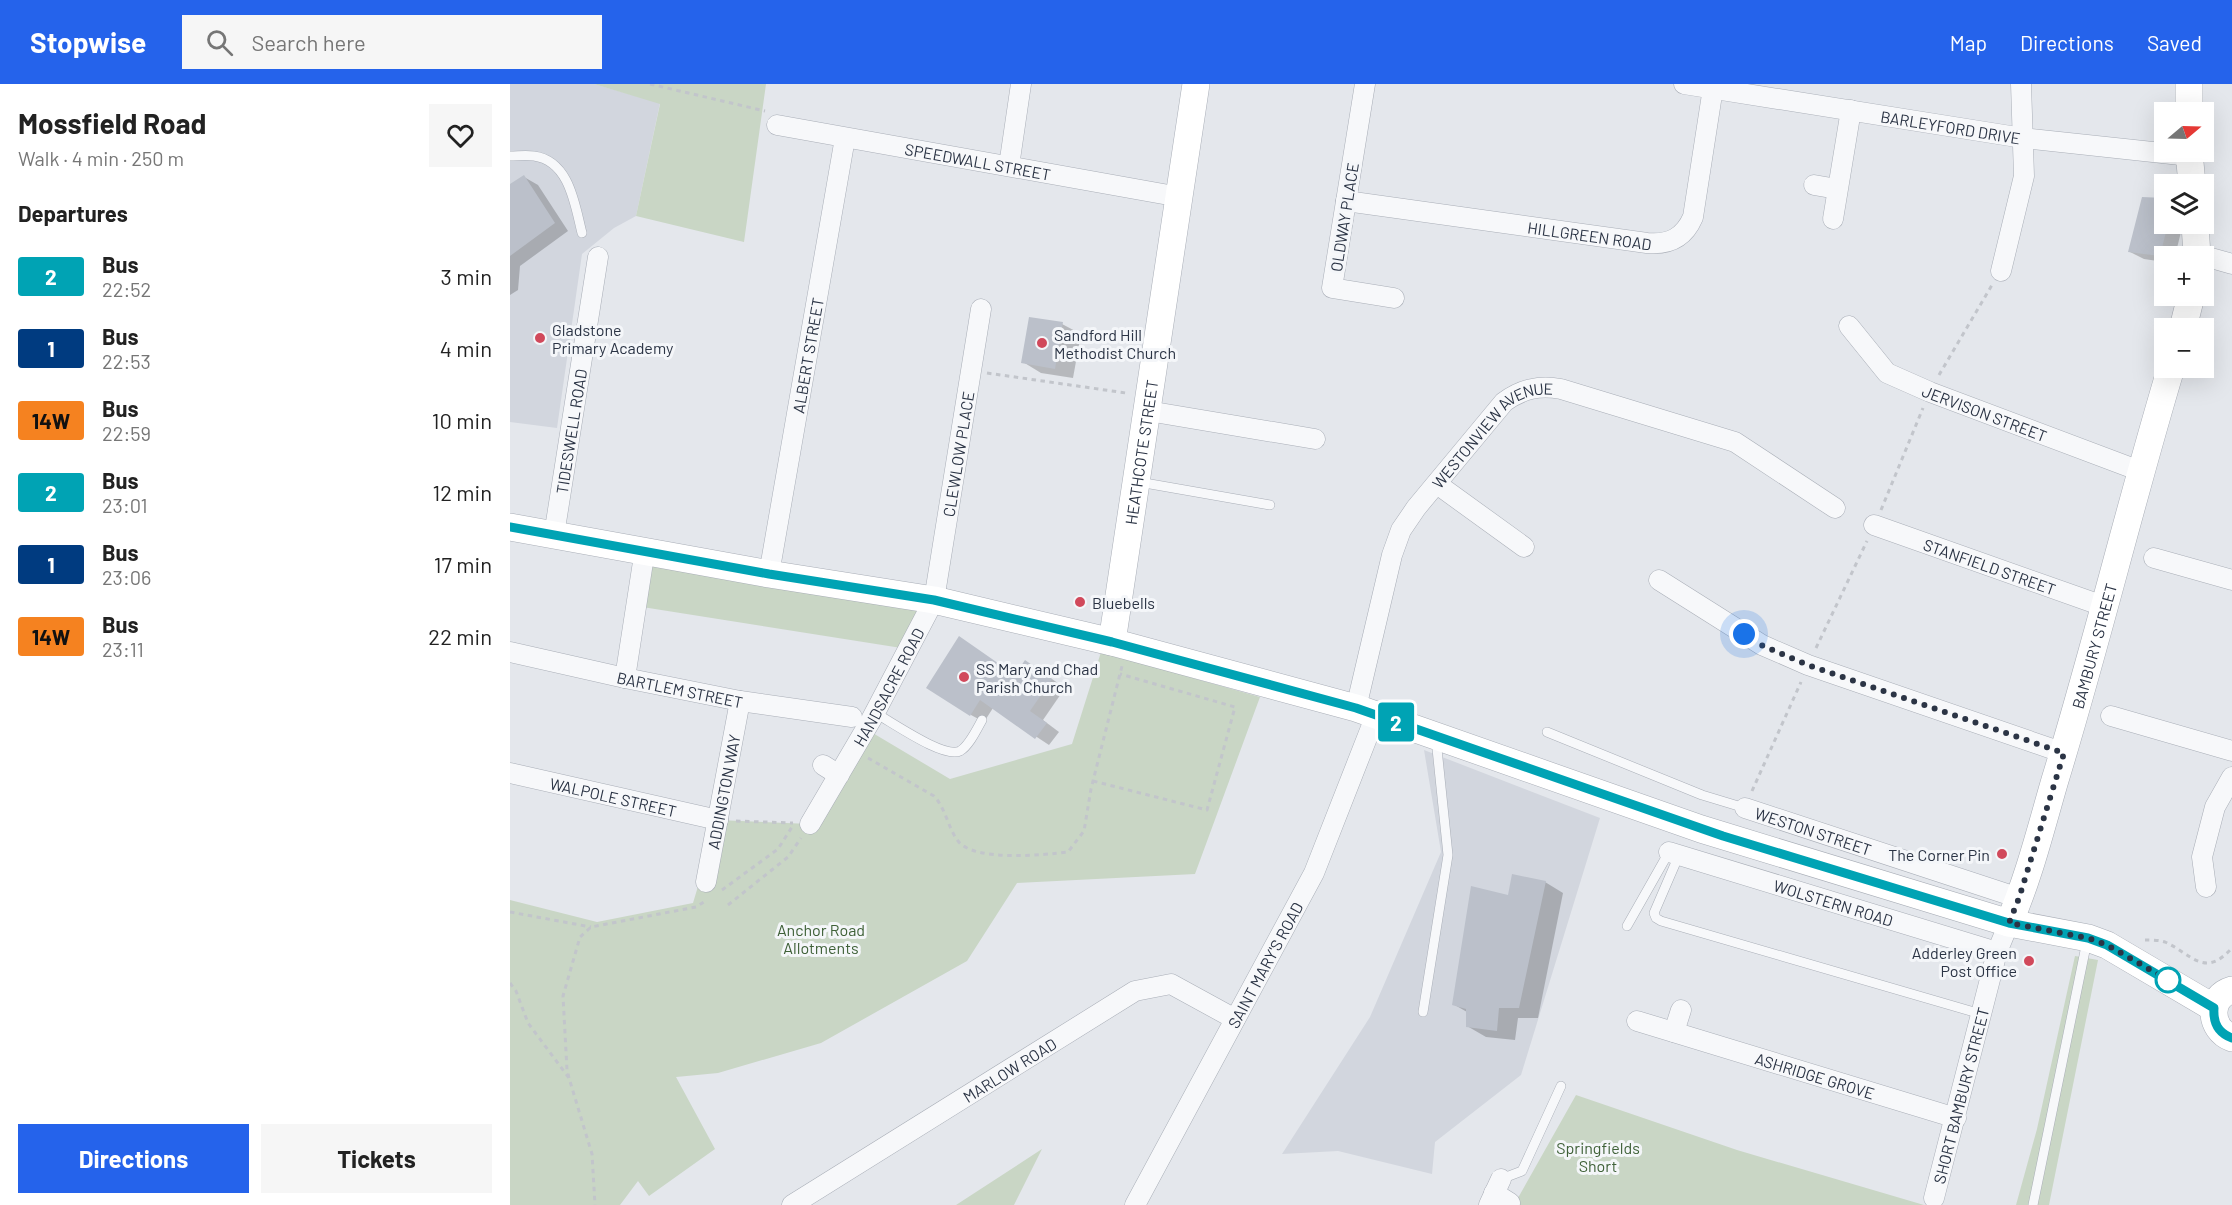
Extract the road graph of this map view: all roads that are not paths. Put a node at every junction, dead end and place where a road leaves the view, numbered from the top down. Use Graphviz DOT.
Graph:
graph roads {
  1 [pos="1021,84"];
  2 [pos="1196,84"];
  3 [pos="1365,84"];
  4 [pos="1684,84"];
  5 [pos="2021,84"];
  6 [pos="2189,84"];
  7 [pos="1713,88"];
  8 [pos="2189,102"];
  9 [pos="1851,110"];
  10 [pos="777,125"];
  11 [pos="845,138"];
  12 [pos="2023,138"];
  13 [pos="2154,151"];
  14 [pos="510,156"];
  15 [pos="1009,166"];
  16 [pos="1814,185"];
  17 [pos="1837,189"];
  18 [pos="1180,197"];
  19 [pos="1346,201"];
  20 [pos="1833,219"];
  21 [pos="582,233"];
  22 [pos="598,257"];
  23 [pos="2214,259"];
  24 [pos="2232,264"];
  25 [pos="2001,271"];
  26 [pos="1394,298"];
  27 [pos="981,309"];
  28 [pos="1849,326"];
  29 [pos="2168,378"];
  30 [pos="1149,404"];
  31 [pos="1315,439"];
  32 [pos="2140,471"];
  33 [pos="1136,482"];
  34 [pos="1437,484"];
  35 [pos="1270,505"];
  36 [pos="1835,508"];
  37 [pos="1874,525"];
  38 [pos="510,527"];
  39 [pos="554,535"];
  40 [pos="1524,548"];
  41 [pos="647,551"];
  42 [pos="2154,558"];
  43 [pos="769,574"];
  44 [pos="1659,579"];
  45 [pos="2232,580"];
  46 [pos="934,600"];
  47 [pos="2106,607"];
  48 [pos="1120,644"];
  49 [pos="510,652"];
  50 [pos="625,678"];
  51 [pos="740,701"];
  52 [pos="1366,711"];
  53 [pos="875,713"];
  54 [pos="2111,716"];
  55 [pos="852,717"];
  56 [pos="982,720"];
  57 [pos="1548,732"];
  58 [pos="1436,736"];
  59 [pos="2232,752"];
  60 [pos="2064,753"];
  61 [pos="510,773"];
  62 [pos="2232,777"];
  63 [pos="1745,808"];
  64 [pos="718,820"];
  65 [pos="802,824"];
  66 [pos="1674,853"];
  67 [pos="706,882"];
  68 [pos="2206,887"];
  69 [pos="2019,898"];
  70 [pos="2009,923"];
  71 [pos="1627,926"];
  72 [pos="2088,938"];
  73 [pos="1997,952"];
  74 [pos="2223,999"];
  75 [pos="1682,1010"];
  76 [pos="1423,1012"];
  77 [pos="1981,1014"];
  78 [pos="1235,1020"];
  79 [pos="1637,1020"];
  80 [pos="1674,1032"];
  81 [pos="2232,1038"];
  82 [pos="1561,1086"];
  83 [pos="1956,1118"];
  84 [pos="1499,1195"];
  85 [pos="1934,1198"];
  86 [pos="792,1205"];
  87 [pos="1134,1205"];
  88 [pos="2033,1205"];
  1 -- 15 [label="street"];
  2 -- 18 [label="main road, HEATHCOTE STREET"];
  3 -- 19 [label="street, OLDWAY PLACE"];
  4 -- 7 [label="street, BARLEYFORD DRIVE"];
  5 -- 12 [label="street"];
  6 -- 8 [label="main road"];
  7 -- 9 [label="street, BARLEYFORD DRIVE"];
  7 -- 19 [label="street, HILLGREEN ROAD"];
  9 -- 12 [label="street, BARLEYFORD DRIVE"];
  9 -- 17 [label="street"];
  10 -- 11 [label="street, SPEEDWALL STREET"];
  11 -- 15 [label="street, SPEEDWALL STREET"];
  11 -- 43 [label="street, ALBERT STREET"];
  12 -- 13 [label="street, BARLEYFORD DRIVE"];
  12 -- 25 [label="street"];
  14 -- 21 [label="lane"];
  15 -- 18 [label="street, SPEEDWALL STREET"];
  16 -- 17 [label="street"];
  17 -- 20 [label="street"];
  18 -- 30 [label="main road, HEATHCOTE STREET"];
  19 -- 26 [label="street, OLDWAY PLACE"];
  22 -- 39 [label="street, TIDESWELL ROAD"];
  23 -- 24 [label="street"];
  27 -- 46 [label="street, CLEWLOW PLACE"];
  28 -- 32 [label="street, JERVISON STREET"];
  29 -- 32 [label="main road, BAMBURY STREET"];
  30 -- 31 [label="street"];
  30 -- 33 [label="main road, HEATHCOTE STREET"];
  32 -- 47 [label="main road, BAMBURY STREET"];
  33 -- 35 [label="lane"];
  33 -- 48 [label="main road, HEATHCOTE STREET"];
  34 -- 36 [label="street, WESTONVIEW AVENUE"];
  34 -- 40 [label="street"];
  34 -- 52 [label="street, WESTONVIEW AVENUE"];
  37 -- 47 [label="street, STANFIELD STREET"];
  38 -- 39 [label="main road"];
  39 -- 41 [label="main road"];
  41 -- 43 [label="main road"];
  41 -- 50 [label="street"];
  42 -- 45 [label="street"];
  43 -- 46 [label="main road"];
  44 -- 60 [label="street"];
  46 -- 48 [label="main road"];
  46 -- 53 [label="street, HANDSACRE ROAD"];
  47 -- 60 [label="main road, BAMBURY STREET"];
  48 -- 52 [label="main road"];
  49 -- 50 [label="street, BARTLEM STREET"];
  50 -- 51 [label="street, BARTLEM STREET"];
  51 -- 55 [label="street, BARTLEM STREET"];
  51 -- 64 [label="street, ADDINGTON WAY"];
  52 -- 58 [label="main road"];
  52 -- 78 [label="street, SAINT MARY'S ROAD"];
  53 -- 56 [label="lane"];
  53 -- 65 [label="street, HANDSACRE ROAD"];
  54 -- 59 [label="street"];
  57 -- 63 [label="lane"];
  58 -- 70 [label="main road"];
  58 -- 76 [label="lane"];
  60 -- 69 [label="main road, BAMBURY STREET"];
  61 -- 64 [label="street, WALPOLE STREET"];
  62 -- 68 [label="street"];
  63 -- 69 [label="street, WESTON STREET"];
  64 -- 67 [label="street, ADDINGTON WAY"];
  66 -- 71 [label="lane"];
  66 -- 73 [label="street, WOLSTERN ROAD"];
  66 -- 77 [label="lane"];
  69 -- 70 [label="main road, BAMBURY STREET"];
  70 -- 72 [label="main road"];
  70 -- 73 [label="street, SHORT BAMBURY STREET"];
  72 -- 74 [label="main road"];
  72 -- 88 [label="lane"];
  73 -- 77 [label="street, SHORT BAMBURY STREET"];
  74 -- 81 [label="main road"];
  75 -- 80 [label="street"];
  77 -- 83 [label="street, SHORT BAMBURY STREET"];
  78 -- 86 [label="street, MARLOW ROAD"];
  78 -- 87 [label="street, SAINT MARY'S ROAD"];
  79 -- 80 [label="street, ASHRIDGE GROVE"];
  80 -- 83 [label="street, ASHRIDGE GROVE"];
  82 -- 84 [label="lane"];
  83 -- 85 [label="street, SHORT BAMBURY STREET"];
}
